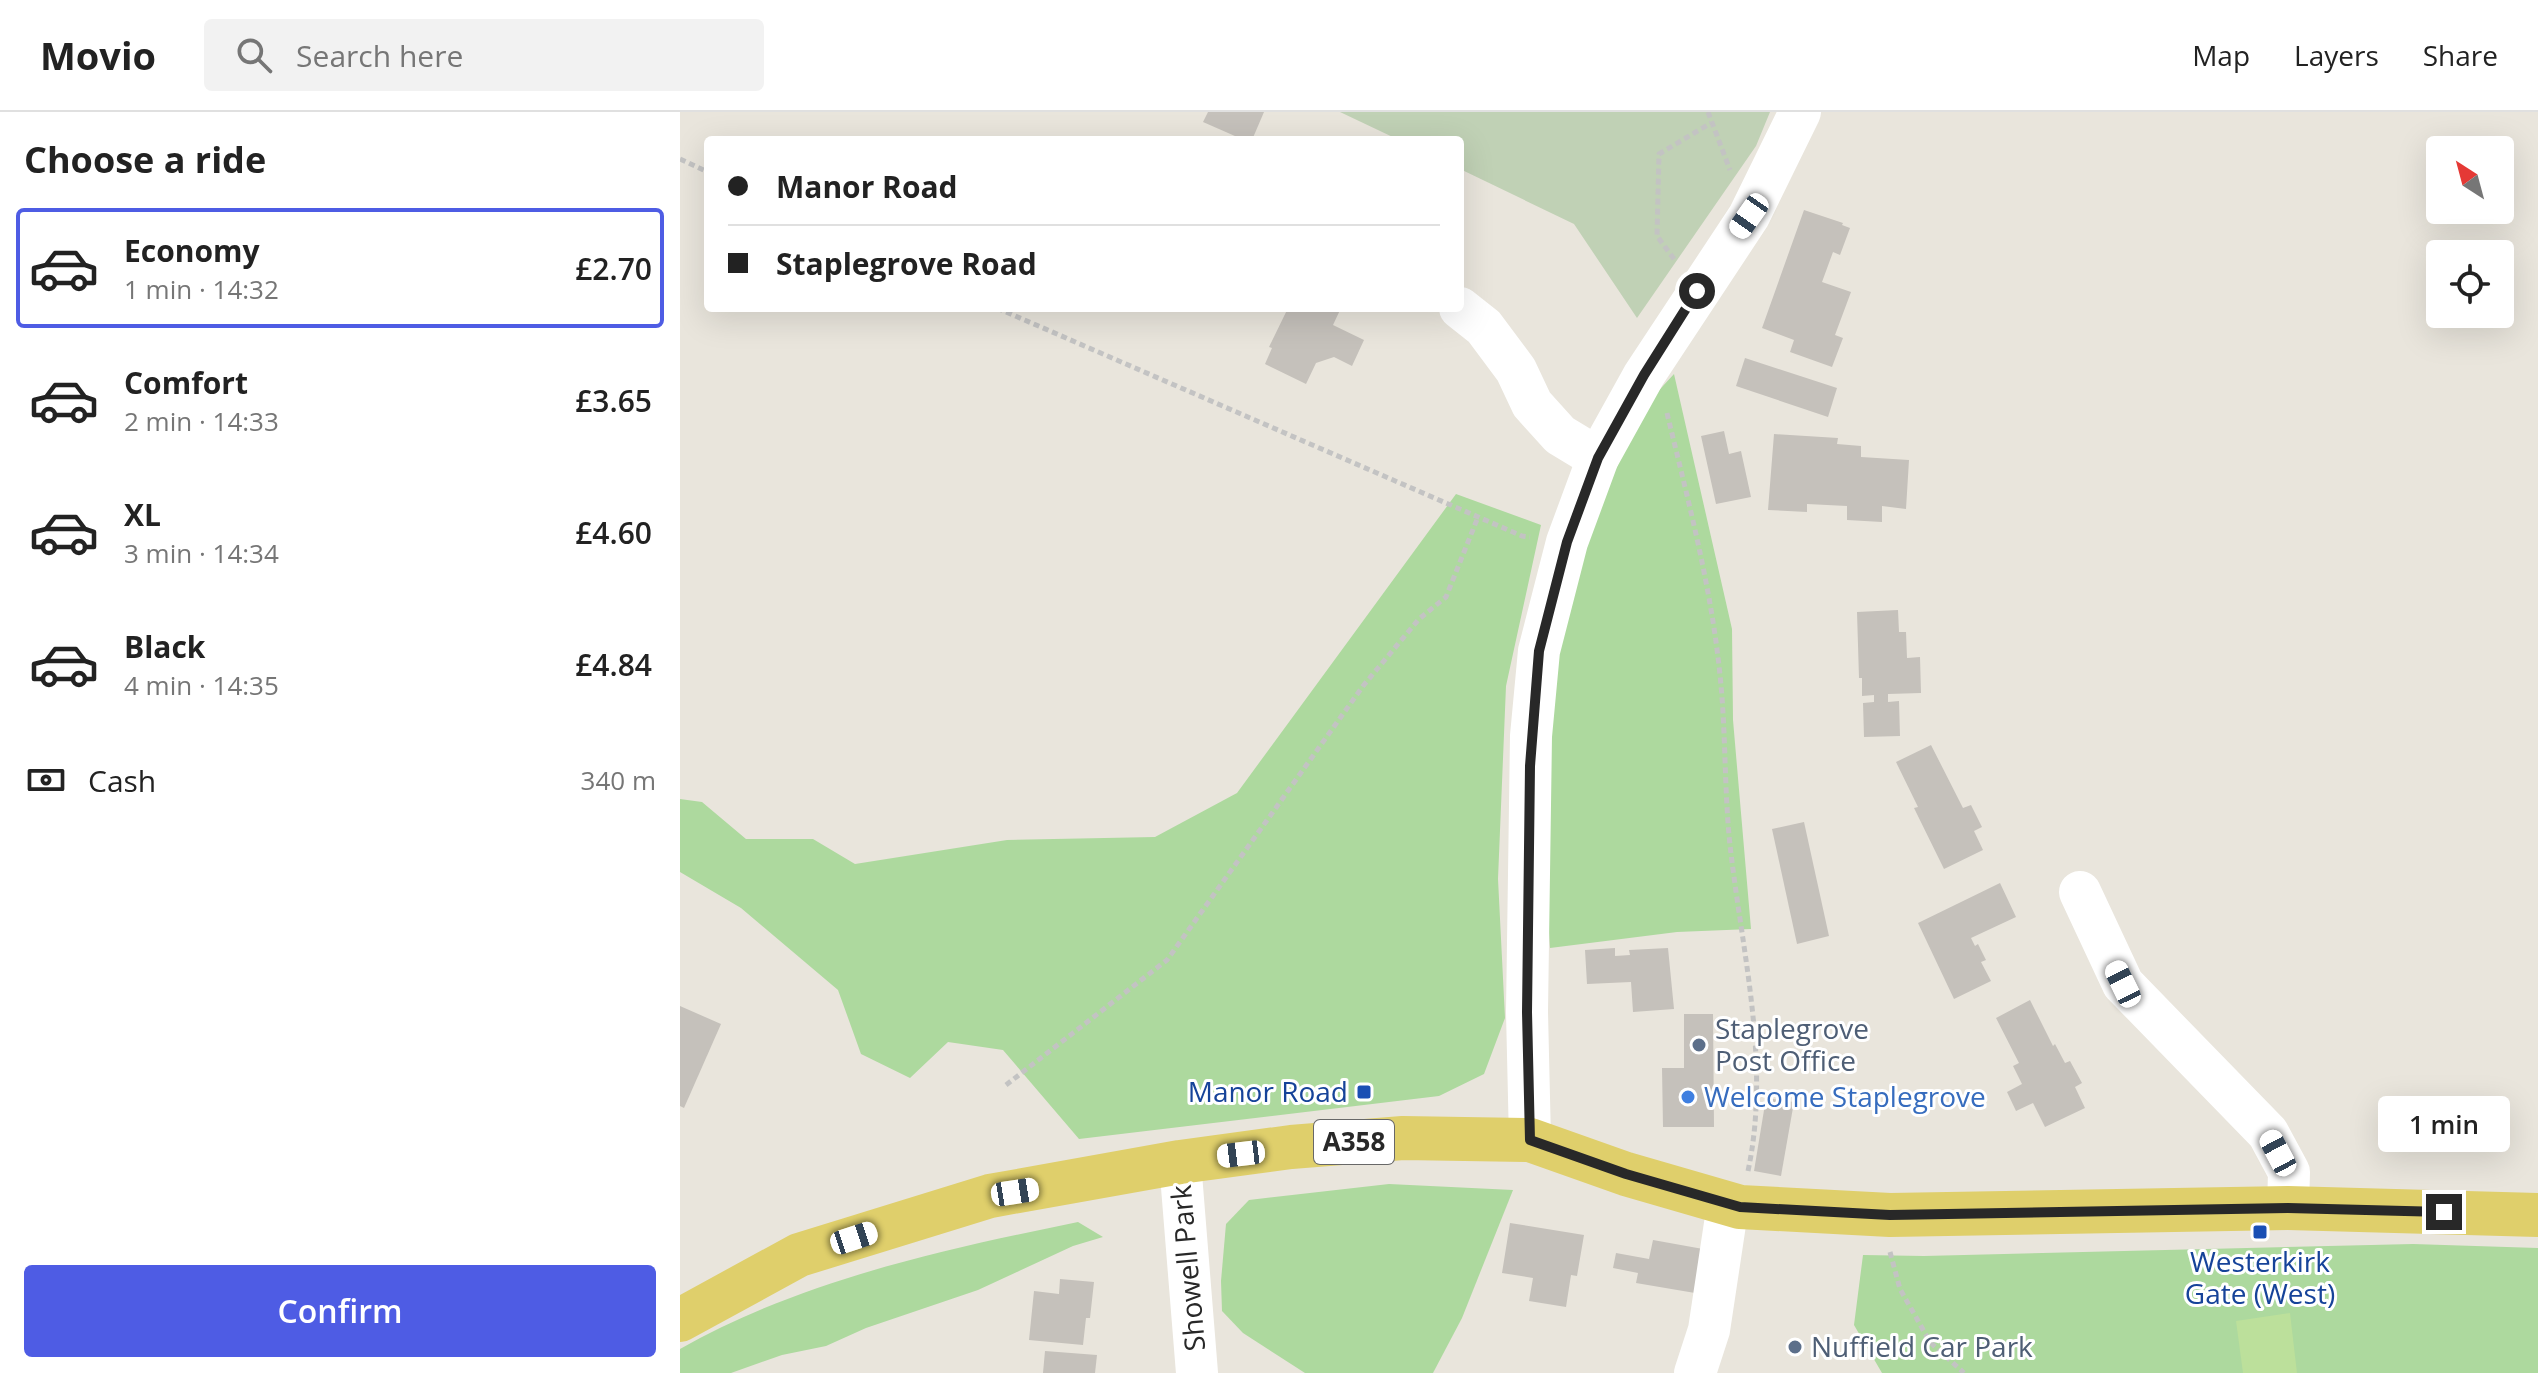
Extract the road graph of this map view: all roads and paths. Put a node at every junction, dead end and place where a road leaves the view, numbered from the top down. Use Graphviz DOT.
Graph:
graph roads {
  1 [pos="1800,112"];
  2 [pos="1711,123"];
  3 [pos="680,159"];
  4 [pos="704,170"];
  5 [pos="1697,291"];
  6 [pos="1464,311"];
  7 [pos="1006,312"];
  8 [pos="1644,375"];
  9 [pos="1598,458"];
  10 [pos="1478,517"];
  11 [pos="1567,542"];
  12 [pos="2080,892"];
  13 [pos="1006,1085"];
  14 [pos="1530,1140"];
  15 [pos="1180,1162"];
  16 [pos="1734,1206"];
  17 [pos="2288,1208"];
  18 [pos="1890,1215"];
  19 [pos="2538,1215"];
  20 [pos="680,1320"];
  21 [pos="1197,1373"];
  22 [pos="1695,1373"];
  23 [pos="1964,1373"];
  1 -- 5 [label="street"];
  2 -- 5 [label="path"];
  3 -- 4 [label="path"];
  5 -- 8 [label="street"];
  6 -- 9 [label="street"];
  7 -- 10 [label="path"];
  8 -- 9 [label="street"];
  8 -- 16 [label="path"];
  9 -- 11 [label="street"];
  10 -- 11 [label="path"];
  10 -- 13 [label="path"];
  11 -- 14 [label="street"];
  12 -- 17 [label="street"];
  14 -- 15 [label="main road, A358"];
  14 -- 16 [label="main road, A358"];
  15 -- 20 [label="main road, A358"];
  15 -- 21 [label="street, Showell Park"];
  16 -- 18 [label="main road, A358"];
  16 -- 22 [label="street"];
  17 -- 18 [label="main road, A358"];
  17 -- 19 [label="main road, A358"];
  18 -- 23 [label="path"];
}
